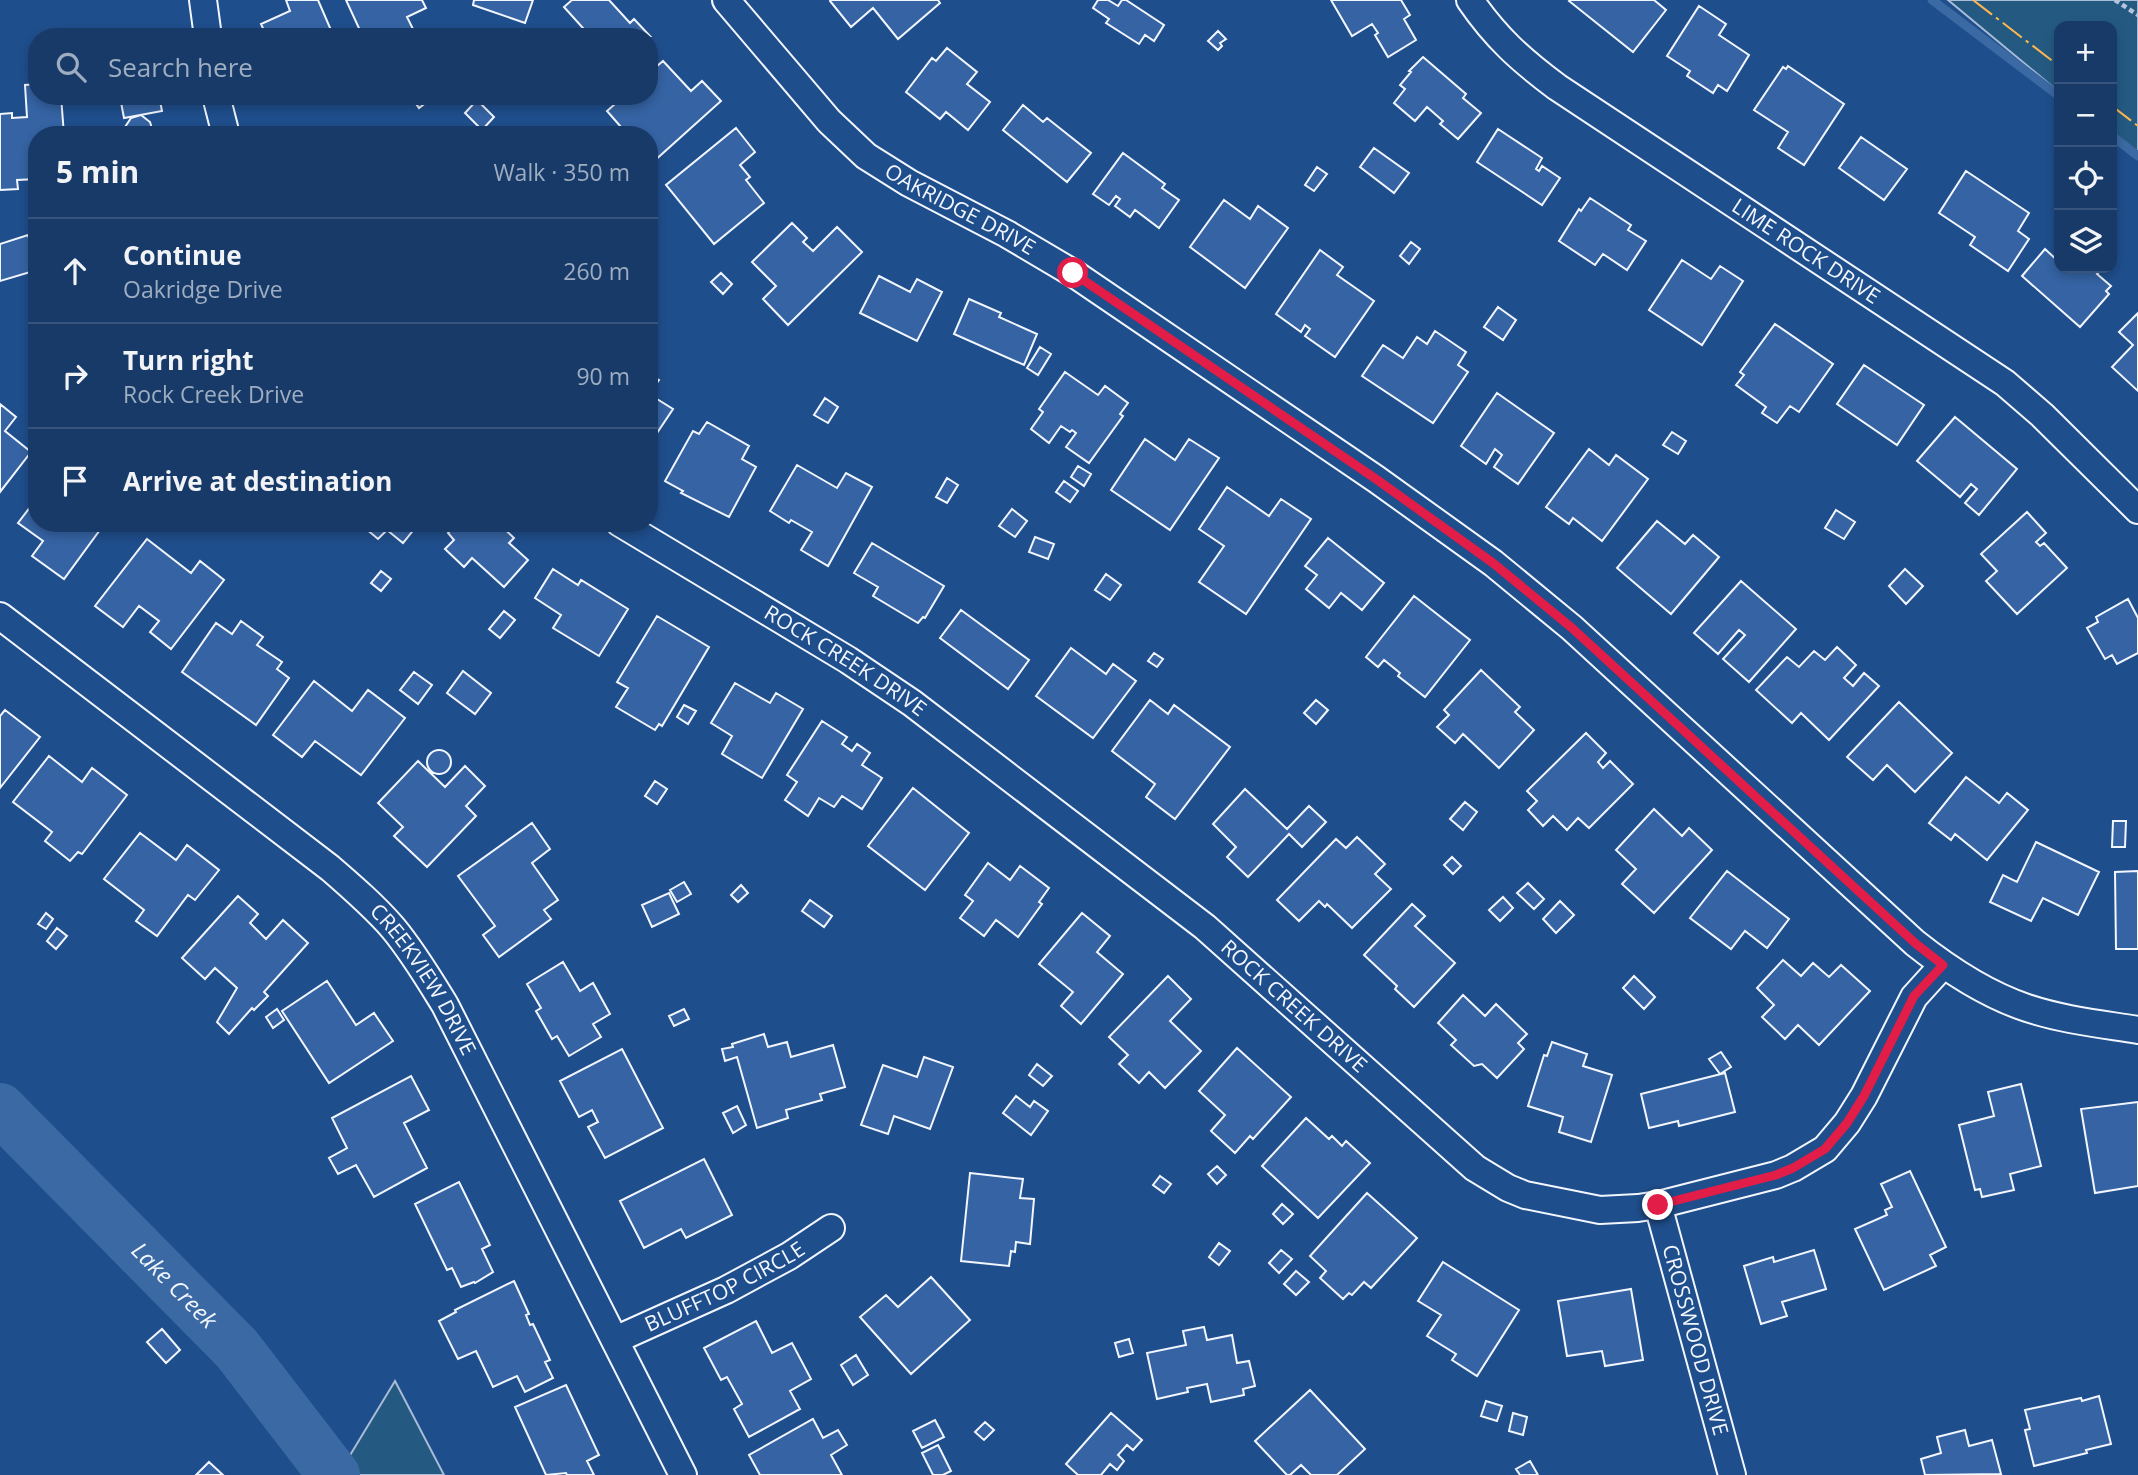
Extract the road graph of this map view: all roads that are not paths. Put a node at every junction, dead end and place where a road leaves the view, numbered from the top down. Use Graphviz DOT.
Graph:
graph roads {
  1 [pos="203,0"];
  2 [pos="726,0"];
  3 [pos="1470,0"];
  4 [pos="207,28"];
  5 [pos="218,105"];
  6 [pos="224,126"];
  7 [pos="2138,510"];
  8 [pos="635,532"];
  9 [pos="0,616"];
  10 [pos="1943,965"];
  11 [pos="2138,1030"];
  12 [pos="1658,1205"];
  13 [pos="831,1228"];
  14 [pos="615,1340"];
  15 [pos="683,1475"];
  16 [pos="1732,1475"];
  1 -- 4 [label="street"];
  2 -- 10 [label="street, OAKRIDGE DRIVE"];
  3 -- 7 [label="street, LIME ROCK DRIVE"];
  5 -- 6 [label="street"];
  8 -- 12 [label="street, ROCK CREEK DRIVE"];
  9 -- 14 [label="street, CREEKVIEW DRIVE"];
  10 -- 11 [label="street, OAKRIDGE DRIVE"];
  10 -- 12 [label="street, ROCK CREEK DRIVE"];
  12 -- 16 [label="street, CROSSWOOD DRIVE"];
  13 -- 14 [label="street, BLUFFTOP CIRCLE"];
  14 -- 15 [label="street, CREEKVIEW DRIVE"];
}
